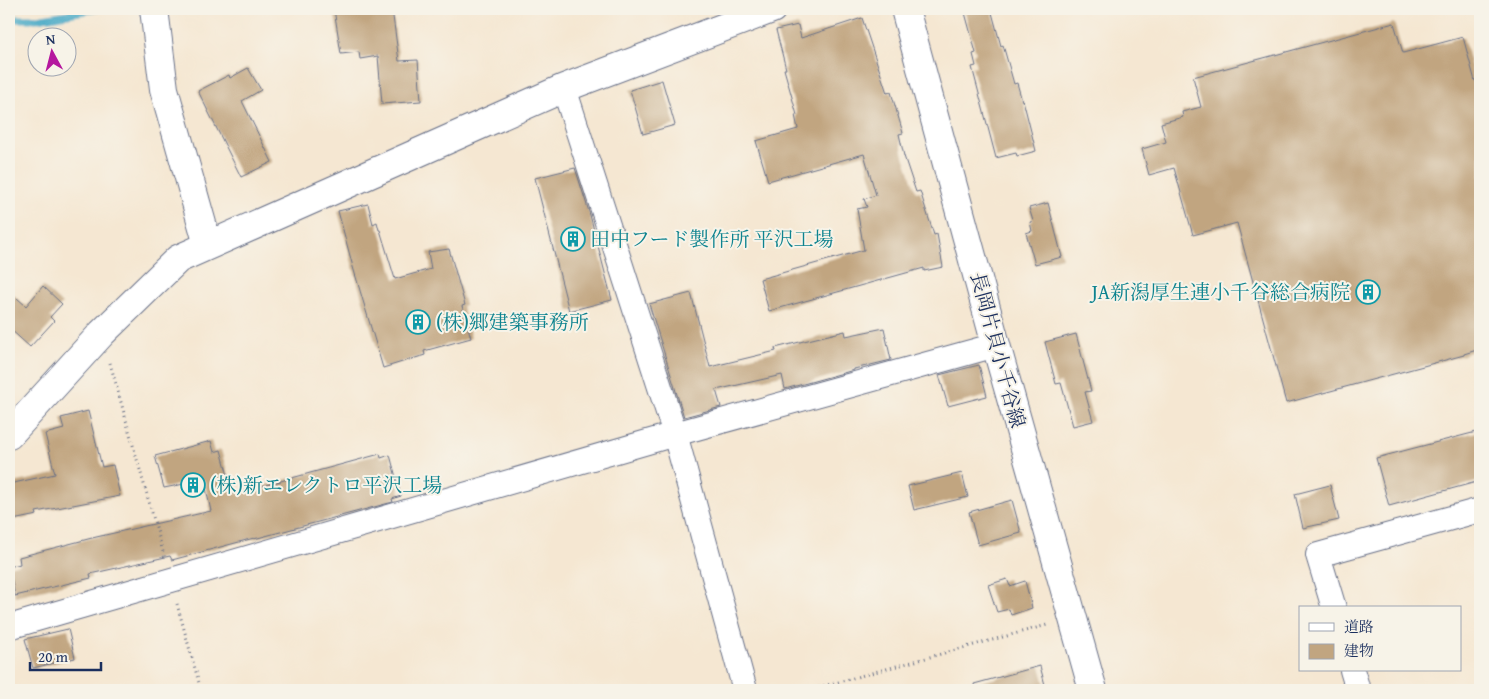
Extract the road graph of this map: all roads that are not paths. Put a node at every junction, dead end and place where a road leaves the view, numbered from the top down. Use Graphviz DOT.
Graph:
graph roads {
  1 [pos="154,9"];
  2 [pos="772,9"];
  3 [pos="905,9"];
  4 [pos="564,88"];
  5 [pos="208,245"];
  6 [pos="996,345"];
  7 [pos="675,434"];
  8 [pos="9,435"];
  9 [pos="1480,510"];
  10 [pos="1333,606"];
  11 [pos="9,627"];
  12 [pos="1353,672"];
  13 [pos="745,690"];
  14 [pos="1093,690"];
  15 [pos="1358,690"];
  1 -- 5 [label="street"];
  2 -- 4 [label="street"];
  3 -- 6 [label="street, 長岡片貝小千谷線"];
  4 -- 5 [label="street"];
  4 -- 7 [label="street"];
  5 -- 8 [label="street"];
  6 -- 7 [label="street"];
  6 -- 14 [label="street, 長岡片貝小千谷線"];
  7 -- 11 [label="street"];
  7 -- 13 [label="street"];
  9 -- 10 [label="street"];
  12 -- 15 [label="street"];
}
